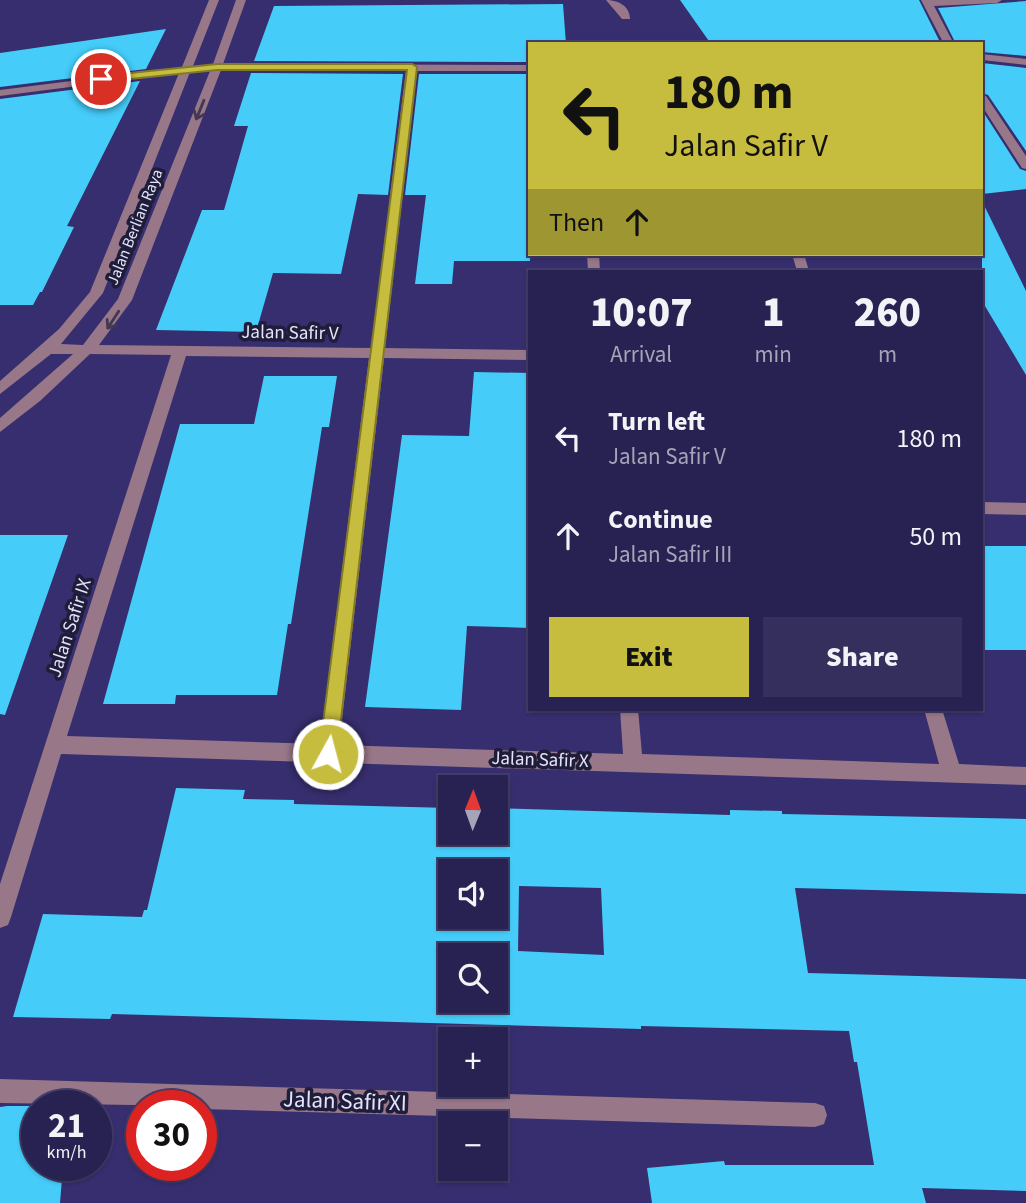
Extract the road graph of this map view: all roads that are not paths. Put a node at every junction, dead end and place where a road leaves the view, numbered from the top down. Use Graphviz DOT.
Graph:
graph roads {
  1 [pos="214,0"];
  2 [pos="241,0"];
  3 [pos="611,0"];
  4 [pos="997,0"];
  5 [pos="927,1"];
  6 [pos="626,17"];
  7 [pos="948,42"];
  8 [pos="983,57"];
  9 [pos="1026,62"];
  10 [pos="217,67"];
  11 [pos="412,67"];
  12 [pos="528,68"];
  13 [pos="187,69"];
  14 [pos="0,93"];
  15 [pos="983,100"];
  16 [pos="1026,164"];
  17 [pos="49,349"];
  18 [pos="89,350"];
  19 [pos="180,351"];
  20 [pos="378,353"];
  21 [pos="528,355"];
  22 [pos="0,389"];
  23 [pos="0,426"];
  24 [pos="983,508"];
  25 [pos="1026,509"];
  26 [pos="629,711"];
  27 [pos="934,711"];
  28 [pos="55,745"];
  29 [pos="328,754"];
  30 [pos="633,763"];
  31 [pos="951,774"];
  32 [pos="1026,776"];
  33 [pos="0,917"];
  34 [pos="0,1091"];
  35 [pos="815,1115"];
  1 -- 13 [label="street, Jalan Berlian Raya"];
  2 -- 10 [label="street, Jalan Berlian Raya"];
  3 -- 6 [label="street"];
  4 -- 5 [label="street"];
  5 -- 7 [label="street"];
  8 -- 9 [label="street"];
  10 -- 11 [label="street"];
  10 -- 13 [label="street"];
  10 -- 18 [label="street, Jalan Berlian Raya, one-way"];
  11 -- 12 [label="street"];
  11 -- 20 [label="street"];
  13 -- 14 [label="street"];
  13 -- 17 [label="street, Jalan Berlian Raya"];
  15 -- 16 [label="street"];
  17 -- 18 [label="street, Jalan Safir V"];
  17 -- 22 [label="street, Jalan Berlian Raya"];
  18 -- 19 [label="street, Jalan Safir V"];
  18 -- 23 [label="street, Jalan Berlian Raya"];
  19 -- 20 [label="street, Jalan Safir V"];
  19 -- 28 [label="street, Jalan Safir IX"];
  20 -- 21 [label="street, Jalan Safir V"];
  20 -- 29 [label="street"];
  24 -- 25 [label="street"];
  26 -- 30 [label="street"];
  27 -- 31 [label="street"];
  28 -- 29 [label="street, Jalan Safir X"];
  28 -- 33 [label="street, Jalan Safir IX"];
  29 -- 30 [label="street, Jalan Safir X"];
  30 -- 31 [label="street, Jalan Safir X"];
  31 -- 32 [label="street, Jalan Safir X"];
  34 -- 35 [label="street, Jalan Safir XI"];
}
